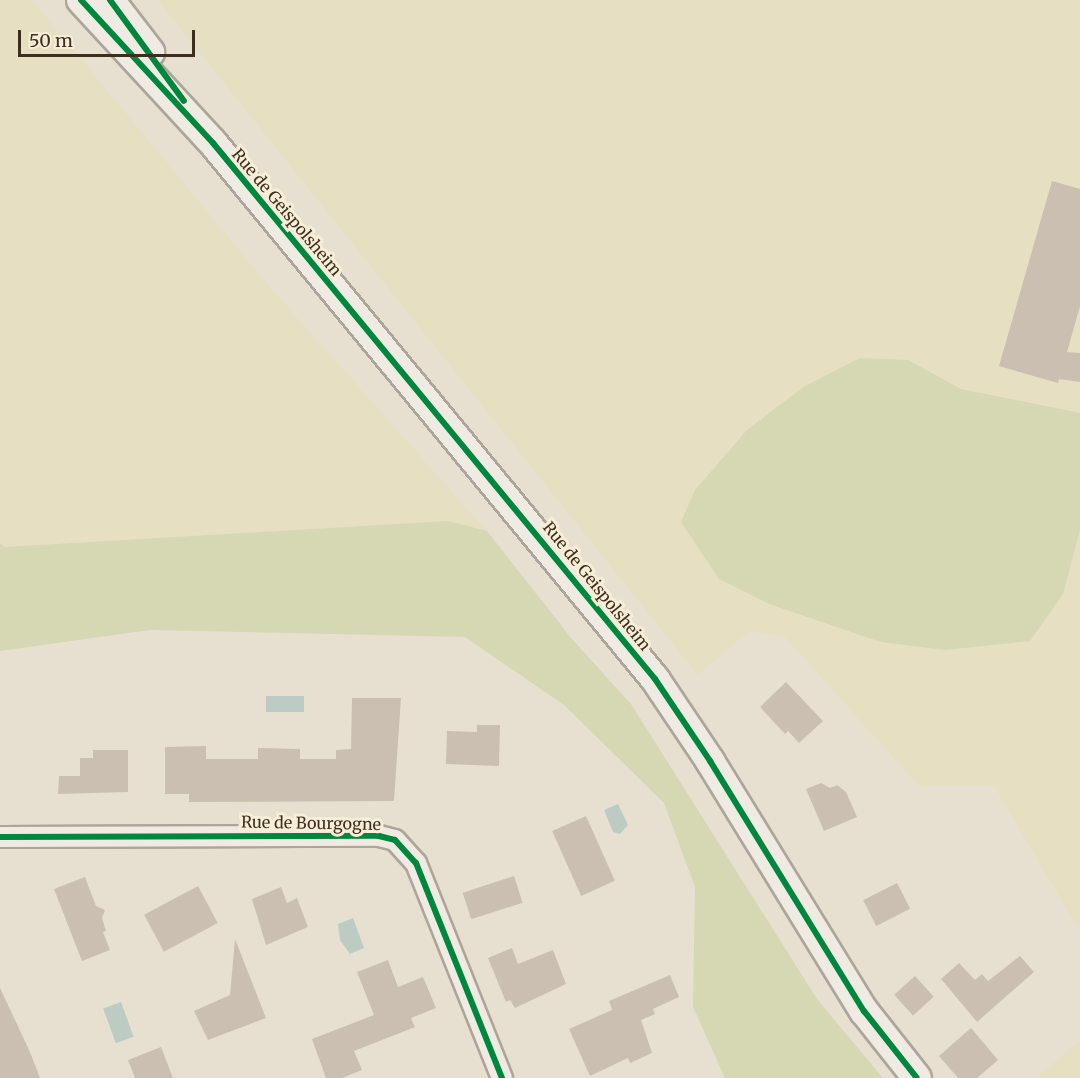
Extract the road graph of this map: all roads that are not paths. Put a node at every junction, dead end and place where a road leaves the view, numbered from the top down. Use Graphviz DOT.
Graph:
graph roads {
  1 [pos="81,0"];
  2 [pos="110,0"];
  3 [pos="213,143"];
  4 [pos="0,837"];
  5 [pos="502,1078"];
  6 [pos="917,1078"];
  1 -- 3 [label="main road, Rue de Geispolsheim"];
  2 -- 3 [label="main road, Rue de Geispolsheim"];
  3 -- 6 [label="main road, Rue de Geispolsheim"];
  4 -- 5 [label="street, Rue de Bourgogne"];
}
